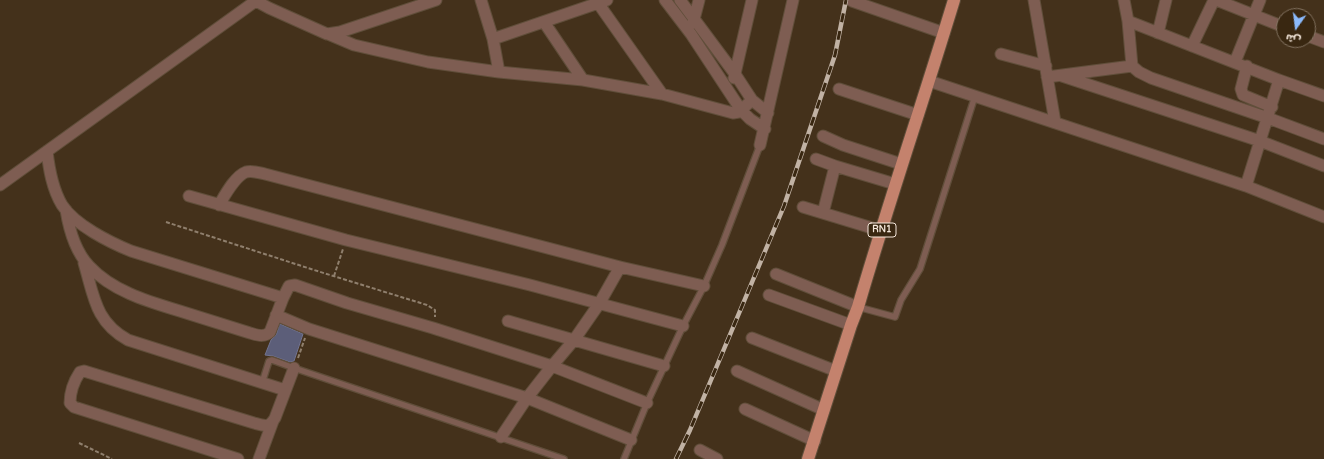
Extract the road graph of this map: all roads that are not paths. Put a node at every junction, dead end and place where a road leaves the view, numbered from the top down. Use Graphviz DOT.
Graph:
graph roads {
  1 [pos="256,0"];
  2 [pos="436,0"];
  3 [pos="481,0"];
  4 [pos="665,0"];
  5 [pos="680,0"];
  6 [pos="699,0"];
  7 [pos="752,0"];
  8 [pos="793,0"];
  9 [pos="954,0"];
  10 [pos="1034,0"];
  11 [pos="1124,0"];
  12 [pos="1166,0"];
  13 [pos="1215,0"];
  14 [pos="1260,0"];
  15 [pos="852,1"];
  16 [pos="602,2"];
  17 [pos="1254,15"];
  18 [pos="694,19"];
  19 [pos="1128,21"];
  20 [pos="544,22"];
  21 [pos="1276,23"];
  22 [pos="944,33"];
  23 [pos="1158,33"];
  24 [pos="327,34"];
  25 [pos="691,34"];
  26 [pos="493,39"];
  27 [pos="1192,46"];
  28 [pos="1001,54"];
  29 [pos="1235,62"];
  30 [pos="1132,66"];
  31 [pos="1247,66"];
  32 [pos="499,72"];
  33 [pos="1046,72"];
  34 [pos="735,74"];
  35 [pos="1062,76"];
  36 [pos="583,80"];
  37 [pos="1280,80"];
  38 [pos="929,81"];
  39 [pos="839,89"];
  40 [pos="730,92"];
  41 [pos="662,94"];
  42 [pos="975,96"];
  43 [pos="1324,96"];
  44 [pos="752,100"];
  45 [pos="1272,106"];
  46 [pos="742,110"];
  47 [pos="768,113"];
  48 [pos="918,115"];
  49 [pos="1268,118"];
  50 [pos="1055,122"];
  51 [pos="764,129"];
  52 [pos="823,136"];
  53 [pos="1324,139"];
  54 [pos="1260,141"];
  55 [pos="760,145"];
  56 [pos="47,151"];
  57 [pos="816,159"];
  58 [pos="901,164"];
  59 [pos="835,166"];
  60 [pos="1324,166"];
  61 [pos="895,184"];
  62 [pos="0,185"];
  63 [pos="1246,186"];
  64 [pos="189,196"];
  65 [pos="219,205"];
  66 [pos="803,207"];
  67 [pos="66,210"];
  68 [pos="823,213"];
  69 [pos="1324,217"];
  70 [pos="882,231"];
  71 [pos="83,258"];
  72 [pos="620,268"];
  73 [pos="776,274"];
  74 [pos="704,286"];
  75 [pos="769,295"];
  76 [pos="283,298"];
  77 [pos="599,304"];
  78 [pos="858,306"];
  79 [pos="276,315"];
  80 [pos="508,320"];
  81 [pos="851,325"];
  82 [pos="683,326"];
  83 [pos="752,338"];
  84 [pos="574,340"];
  85 [pos="552,366"];
  86 [pos="664,366"];
  87 [pos="294,368"];
  88 [pos="737,371"];
  89 [pos="836,371"];
  90 [pos="262,382"];
  91 [pos="285,390"];
  92 [pos="528,398"];
  93 [pos="647,403"];
  94 [pos="745,409"];
  95 [pos="824,410"];
  96 [pos="273,421"];
  97 [pos="501,437"];
  98 [pos="632,440"];
  99 [pos="815,442"];
  100 [pos="700,450"];
  101 [pos="238,459"];
  102 [pos="259,459"];
  103 [pos="564,459"];
  104 [pos="624,459"];
  105 [pos="717,459"];
  106 [pos="808,459"];
  1 -- 24 [label="street"];
  1 -- 56 [label="street"];
  2 -- 24 [label="street"];
  3 -- 26 [label="street"];
  4 -- 25 [label="street"];
  5 -- 18 [label="street"];
  6 -- 18 [label="street"];
  7 -- 34 [label="street"];
  8 -- 47 [label="street"];
  9 -- 22 [label="main road, RN1"];
  10 -- 33 [label="street"];
  11 -- 19 [label="street"];
  12 -- 23 [label="street"];
  13 -- 17 [label="street"];
  13 -- 27 [label="street"];
  14 -- 17 [label="street"];
  15 -- 22 [label="street"];
  16 -- 20 [label="street"];
  16 -- 41 [label="street"];
  17 -- 21 [label="street"];
  17 -- 29 [label="street"];
  18 -- 25 [label="street"];
  18 -- 34 [label="street"];
  19 -- 23 [label="street"];
  19 -- 30 [label="street"];
  20 -- 26 [label="street"];
  20 -- 36 [label="street"];
  22 -- 38 [label="main road, RN1"];
  23 -- 27 [label="street"];
  24 -- 32 [label="street"];
  25 -- 40 [label="street"];
  26 -- 32 [label="street"];
  27 -- 29 [label="street"];
  28 -- 33 [label="street"];
  29 -- 31 [label="street"];
  30 -- 35 [label="street"];
  30 -- 49 [label="street"];
  31 -- 37 [label="street"];
  31 -- 45 [label="street"];
  32 -- 36 [label="street"];
  33 -- 35 [label="street"];
  33 -- 50 [label="street"];
  34 -- 40 [label="street"];
  34 -- 44 [label="street"];
  35 -- 54 [label="street"];
  36 -- 41 [label="street"];
  37 -- 43 [label="street"];
  37 -- 45 [label="street"];
  38 -- 42 [label="street"];
  38 -- 48 [label="main road, RN1"];
  39 -- 48 [label="street"];
  40 -- 46 [label="street"];
  41 -- 46 [label="street"];
  42 -- 50 [label="street"];
  42 -- 78 [label="lane"];
  44 -- 46 [label="street"];
  44 -- 47 [label="street"];
  45 -- 49 [label="street"];
  46 -- 51 [label="street"];
  47 -- 51 [label="street"];
  48 -- 58 [label="main road, RN1"];
  49 -- 53 [label="street"];
  49 -- 54 [label="street"];
  50 -- 63 [label="street"];
  51 -- 55 [label="street"];
  52 -- 58 [label="street"];
  54 -- 60 [label="street"];
  54 -- 63 [label="street"];
  55 -- 74 [label="lane"];
  56 -- 62 [label="street"];
  56 -- 67 [label="street"];
  57 -- 59 [label="street"];
  58 -- 61 [label="main road, RN1"];
  59 -- 61 [label="street"];
  59 -- 68 [label="street"];
  61 -- 70 [label="main road, RN1"];
  63 -- 69 [label="street"];
  64 -- 65 [label="street"];
  65 -- 72 [label="street"];
  65 -- 77 [label="street"];
  66 -- 68 [label="street"];
  67 -- 71 [label="street"];
  67 -- 76 [label="street"];
  68 -- 70 [label="street"];
  70 -- 78 [label="main road, RN1"];
  71 -- 79 [label="street"];
  71 -- 90 [label="street"];
  72 -- 74 [label="street"];
  72 -- 77 [label="street"];
  73 -- 78 [label="street"];
  74 -- 82 [label="lane"];
  75 -- 81 [label="street"];
  76 -- 79 [label="street"];
  76 -- 85 [label="street"];
  77 -- 82 [label="street"];
  77 -- 84 [label="street"];
  78 -- 81 [label="main road, RN1"];
  79 -- 92 [label="street"];
  80 -- 84 [label="street"];
  81 -- 89 [label="main road, RN1"];
  82 -- 86 [label="lane"];
  83 -- 89 [label="street"];
  84 -- 85 [label="street"];
  84 -- 86 [label="street"];
  85 -- 92 [label="street"];
  85 -- 93 [label="street"];
  86 -- 93 [label="lane"];
  87 -- 90 [label="lane"];
  87 -- 91 [label="street"];
  87 -- 97 [label="lane"];
  88 -- 95 [label="street"];
  89 -- 95 [label="main road, RN1"];
  90 -- 91 [label="street"];
  91 -- 96 [label="street"];
  92 -- 97 [label="street"];
  92 -- 98 [label="street"];
  93 -- 98 [label="lane"];
  94 -- 99 [label="street"];
  95 -- 99 [label="main road, RN1"];
  96 -- 101 [label="street"];
  96 -- 102 [label="street"];
  97 -- 103 [label="lane"];
  98 -- 104 [label="lane"];
  99 -- 106 [label="main road, RN1"];
  100 -- 105 [label="street"];
}
